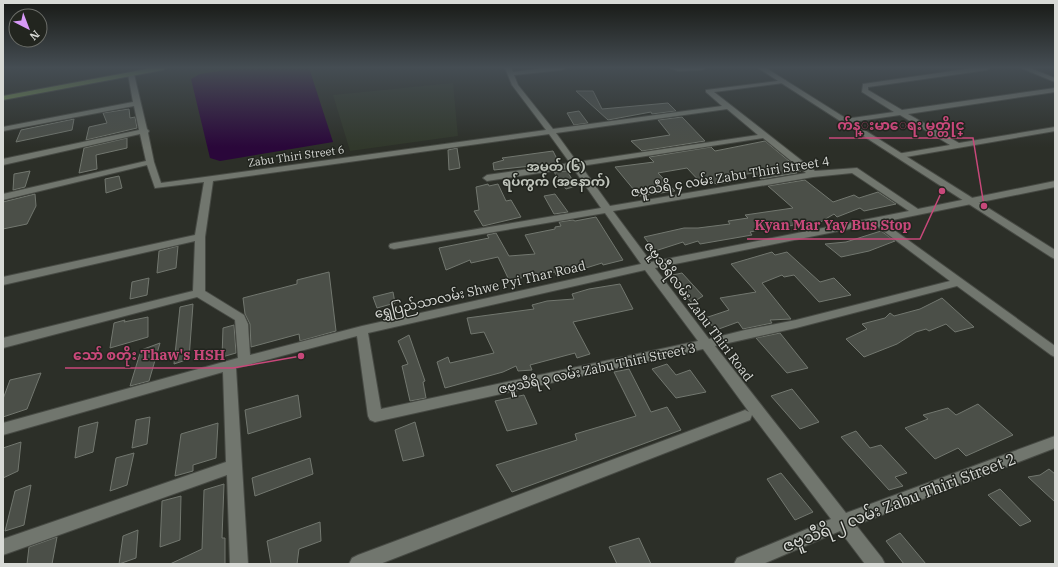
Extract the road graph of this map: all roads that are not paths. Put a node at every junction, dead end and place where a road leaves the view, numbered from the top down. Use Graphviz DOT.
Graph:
graph roads {
  1 [pos="22,94"];
  2 [pos="136,94"];
  3 [pos="522,94"];
  4 [pos="712,94"];
  5 [pos="804,94"];
  6 [pos="870,94"];
  7 [pos="1025,94"];
  8 [pos="3,98"];
  9 [pos="138,103"];
  10 [pos="728,107"];
  11 [pos="902,113"];
  12 [pos="846,121"];
  13 [pos="3,129"];
  14 [pos="1055,129"];
  15 [pos="551,131"];
  16 [pos="144,132"];
  17 [pos="764,136"];
  18 [pos="958,146"];
  19 [pos="900,156"];
  20 [pos="3,162"];
  21 [pos="150,162"];
  22 [pos="575,166"];
  23 [pos="813,174"];
  24 [pos="487,178"];
  25 [pos="209,179"];
  26 [pos="1055,184"];
  27 [pos="3,197"];
  28 [pos="970,201"];
  29 [pos="607,210"];
  30 [pos="917,212"];
  31 [pos="875,220"];
  32 [pos="200,237"];
  33 [pos="394,246"];
  34 [pos="1055,256"];
  35 [pos="648,266"];
  36 [pos="3,280"];
  37 [pos="958,282"];
  38 [pos="199,293"];
  39 [pos="362,330"];
  40 [pos="3,343"];
  41 [pos="706,344"];
  42 [pos="1055,352"];
  43 [pos="244,361"];
  44 [pos="229,365"];
  45 [pos="745,416"];
  46 [pos="3,430"];
  47 [pos="1055,442"];
  48 [pos="234,466"];
  49 [pos="843,522"];
  50 [pos="3,547"];
  51 [pos="239,564"];
  52 [pos="358,564"];
  53 [pos="743,564"];
  54 [pos="876,564"];
  1 -- 8 [label="main road"];
  2 -- 9 [label="street, Zabu Thiri Street 6"];
  3 -- 15 [label="street, ဇဗူသီရိလမ်း Zabu Thiri Road"];
  4 -- 10 [label="street"];
  5 -- 12 [label="main road"];
  6 -- 11 [label="street"];
  7 -- 11 [label="street"];
  9 -- 13 [label="street"];
  9 -- 16 [label="street, Zabu Thiri Street 6"];
  10 -- 15 [label="street, Zabu Thiri Street 6"];
  10 -- 17 [label="street"];
  11 -- 12 [label="street"];
  11 -- 18 [label="street"];
  12 -- 19 [label="main road"];
  14 -- 18 [label="street"];
  15 -- 22 [label="street, ဇဗူသီရိလမ်း Zabu Thiri Road"];
  15 -- 25 [label="street, Zabu Thiri Street 6"];
  16 -- 20 [label="street"];
  16 -- 21 [label="street, Zabu Thiri Street 6"];
  17 -- 22 [label="street"];
  17 -- 23 [label="street"];
  18 -- 19 [label="street"];
  19 -- 28 [label="main road"];
  21 -- 25 [label="street, Zabu Thiri Street 6"];
  21 -- 27 [label="street"];
  22 -- 24 [label="street"];
  22 -- 29 [label="street, ဇဗူသီရိလမ်း Zabu Thiri Road"];
  23 -- 29 [label="street, ဇဗူသီရိ ၄ လမ်း Zabu Thiri Street 4"];
  23 -- 30 [label="street, ဇဗူသီရိ ၄ လမ်း Zabu Thiri Street 4"];
  25 -- 32 [label="street"];
  26 -- 28 [label="street, ရွှေပြည်သာလမ်း Shwe Pyi Thar Road"];
  28 -- 30 [label="street, ရွှေပြည်သာလမ်း Shwe Pyi Thar Road"];
  28 -- 34 [label="main road"];
  29 -- 33 [label="street, ဇဗူသီရိ ၄ လမ်း Zabu Thiri Street 4"];
  29 -- 35 [label="street, ဇဗူသီရိလမ်း Zabu Thiri Road"];
  30 -- 31 [label="street, ရွှေပြည်သာလမ်း Shwe Pyi Thar Road"];
  31 -- 35 [label="street, ရွှေပြည်သာလမ်း Shwe Pyi Thar Road"];
  31 -- 37 [label="street"];
  32 -- 36 [label="street"];
  32 -- 38 [label="street"];
  35 -- 39 [label="street, ရွှေပြည်သာလမ်း Shwe Pyi Thar Road"];
  35 -- 41 [label="street, ဇဗူသီရိလမ်း Zabu Thiri Road"];
  37 -- 41 [label="street, ဇဗူသီရိ ၃ လမ်း Zabu Thiri Street 3"];
  37 -- 42 [label="street"];
  38 -- 40 [label="street"];
  38 -- 43 [label="street"];
  39 -- 41 [label="street, ဇဗူသီရိ ၃ လမ်း Zabu Thiri Street 3"];
  39 -- 43 [label="street, ရွှေပြည်သာလမ်း Shwe Pyi Thar Road"];
  41 -- 49 [label="street, ဇဗူသီရိလမ်း Zabu Thiri Road"];
  43 -- 44 [label="street, ရွှေပြည်သာလမ်း Shwe Pyi Thar Road"];
  44 -- 46 [label="street, ရွှေပြည်သာလမ်း Shwe Pyi Thar Road"];
  44 -- 48 [label="street"];
  45 -- 52 [label="street"];
  47 -- 49 [label="street, ဇဗူသီရိ ၂ လမ်း Zabu Thiri Street 2"];
  48 -- 50 [label="street"];
  48 -- 51 [label="street"];
  49 -- 53 [label="street, ဇဗူသီရိ ၂ လမ်း Zabu Thiri Street 2"];
  49 -- 54 [label="street, ဇဗူသီရိလမ်း Zabu Thiri Road"];
}
